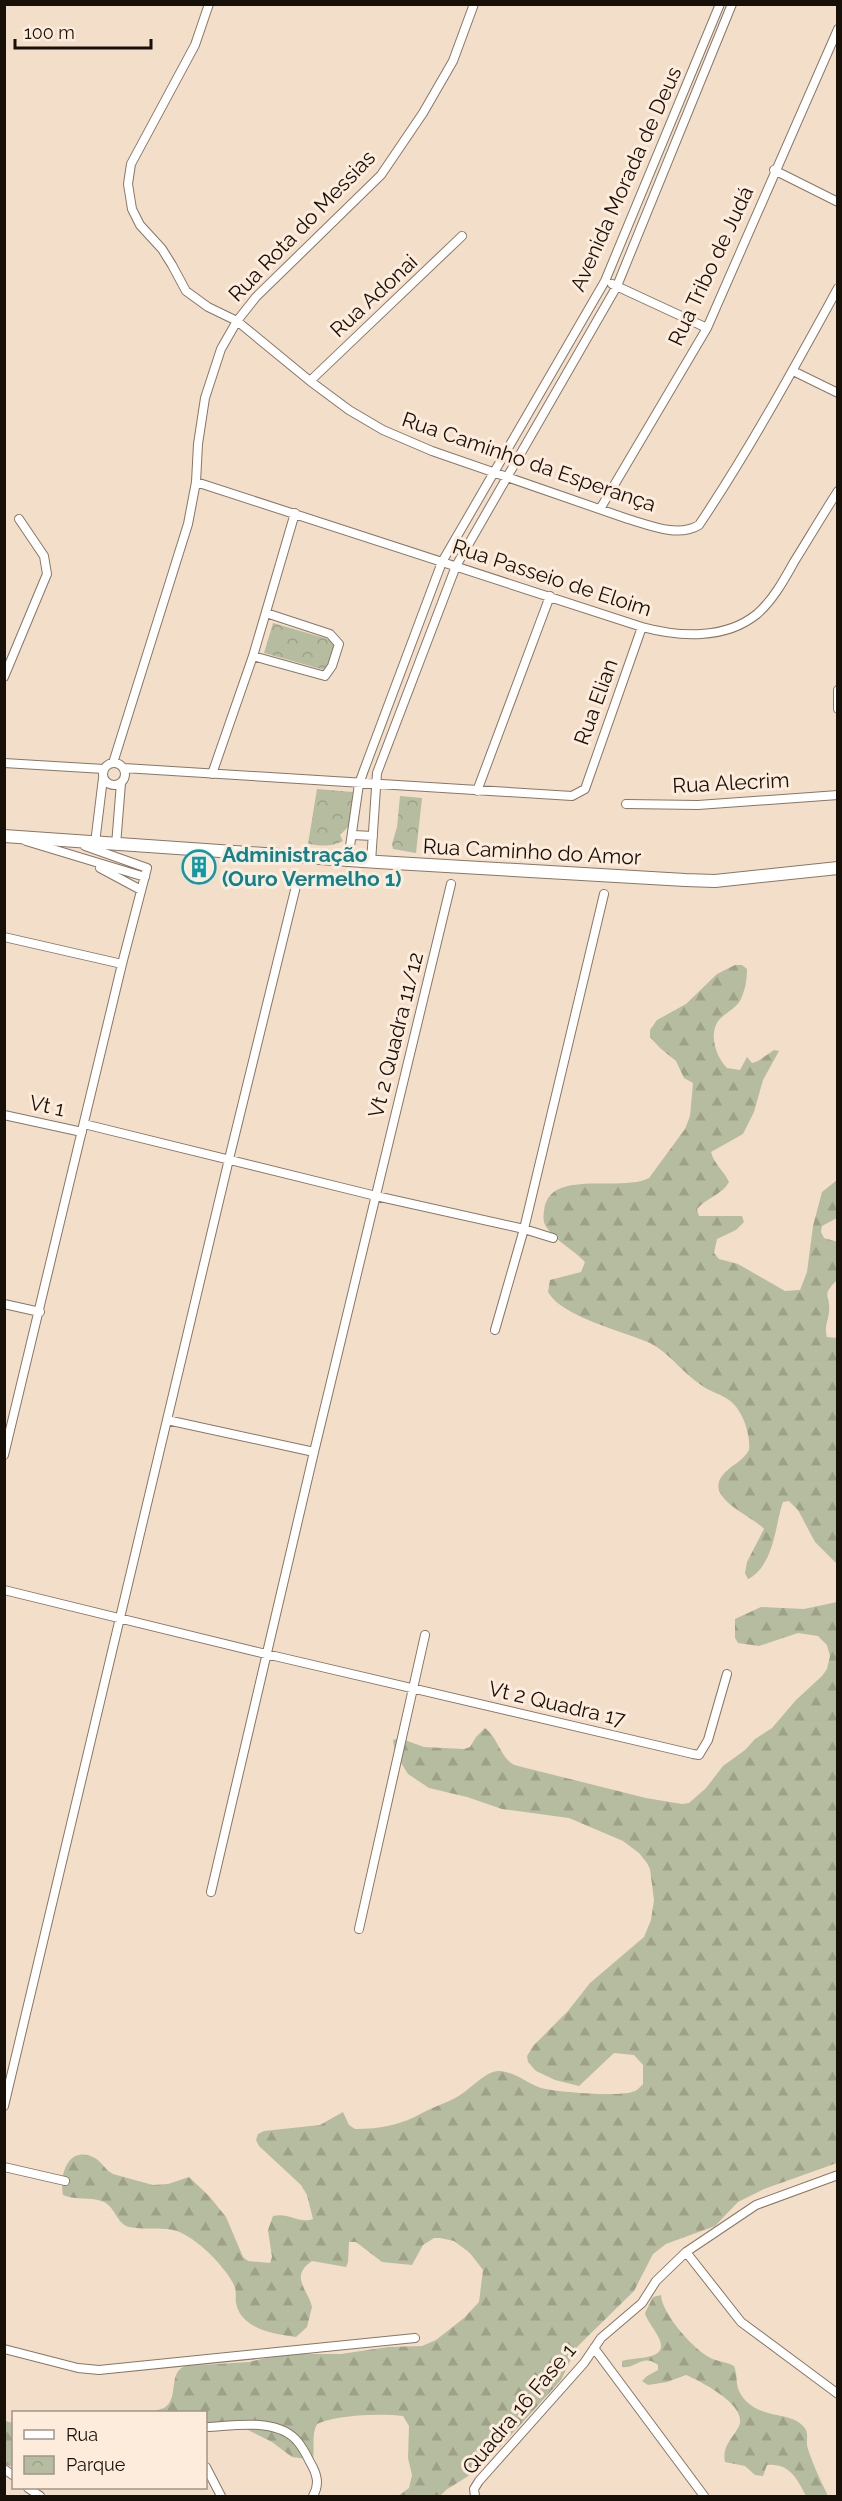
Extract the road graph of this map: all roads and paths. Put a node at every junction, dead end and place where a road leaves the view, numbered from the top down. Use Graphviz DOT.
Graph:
graph roads {
  1 [pos="209,4"];
  2 [pos="474,4"];
  3 [pos="720,4"];
  4 [pos="732,4"];
  5 [pos="837,29"];
  6 [pos="706,39"];
  7 [pos="717,43"];
  8 [pos="774,170"];
  9 [pos="837,202"];
  10 [pos="462,236"];
  11 [pos="605,281"];
  12 [pos="617,286"];
  13 [pos="837,288"];
  14 [pos="237,321"];
  15 [pos="707,328"];
  16 [pos="793,371"];
  17 [pos="310,381"];
  18 [pos="837,393"];
  19 [pos="492,472"];
  20 [pos="506,477"];
  21 [pos="195,482"];
  22 [pos="837,491"];
  23 [pos="600,509"];
  24 [pos="295,513"];
  25 [pos="19,519"];
  26 [pos="442,562"];
  27 [pos="456,566"];
  28 [pos="550,596"];
  29 [pos="266,613"];
  30 [pos="642,627"];
  31 [pos="253,656"];
  32 [pos="4,677"];
  33 [pos="837,690"];
  34 [pos="837,709"];
  35 [pos="4,763"];
  36 [pos="113,763"];
  37 [pos="124,768"];
  38 [pos="104,774"];
  39 [pos="212,774"];
  40 [pos="121,783"];
  41 [pos="359,784"];
  42 [pos="376,785"];
  43 [pos="477,791"];
  44 [pos="837,795"];
  45 [pos="626,804"];
  46 [pos="353,835"];
  47 [pos="8,836"];
  48 [pos="373,836"];
  49 [pos="52,840"];
  50 [pos="95,843"];
  51 [pos="116,845"];
  52 [pos="72,856"];
  53 [pos="348,860"];
  54 [pos="371,862"];
  55 [pos="837,868"];
  56 [pos="146,872"];
  57 [pos="298,878"];
  58 [pos="452,884"];
  59 [pos="141,890"];
  60 [pos="604,894"];
  61 [pos="4,938"];
  62 [pos="122,964"];
  63 [pos="4,1115"];
  64 [pos="83,1128"];
  65 [pos="229,1159"];
  66 [pos="376,1196"];
  67 [pos="524,1229"];
  68 [pos="554,1238"];
  69 [pos="4,1304"];
  70 [pos="40,1312"];
  71 [pos="495,1330"];
  72 [pos="168,1419"];
  73 [pos="314,1452"];
  74 [pos="4,1455"];
  75 [pos="4,1590"];
  76 [pos="121,1617"];
  77 [pos="425,1635"];
  78 [pos="266,1654"];
  79 [pos="727,1674"];
  80 [pos="413,1689"];
  81 [pos="211,1892"];
  82 [pos="359,1929"];
  83 [pos="4,2106"];
  84 [pos="4,2167"];
  85 [pos="836,2179"];
  86 [pos="65,2181"];
  87 [pos="686,2252"];
  88 [pos="415,2338"];
  89 [pos="594,2348"];
  90 [pos="4,2349"];
  91 [pos="837,2394"];
  92 [pos="207,2427"];
  93 [pos="207,2469"];
  94 [pos="474,2495"];
  95 [pos="221,2496"];
  96 [pos="313,2496"];
  97 [pos="704,2496"];
  1 -- 14 [label="street, Rua Caminho da Esperança"];
  2 -- 14 [label="street, Rua Rota do Messias"];
  3 -- 6 [label="street, Avenida Morada de Deus"];
  4 -- 7 [label="street, Avenida Morada de Deus"];
  5 -- 8 [label="street, Rua Tribo de Judá"];
  6 -- 7 [label="street"];
  6 -- 11 [label="street, Avenida Morada de Deus"];
  7 -- 12 [label="street, Avenida Morada de Deus"];
  8 -- 9 [label="street"];
  8 -- 15 [label="street, Rua Tribo de Judá"];
  10 -- 17 [label="street, Rua Adonai"];
  11 -- 12 [label="street"];
  11 -- 19 [label="street, Avenida Morada de Deus"];
  12 -- 15 [label="street"];
  12 -- 20 [label="street, Avenida Morada de Deus"];
  13 -- 16 [label="street, Rua Caminho da Esperança"];
  14 -- 17 [label="street, Rua Caminho da Esperança"];
  14 -- 21 [label="street, Rua Rota do Messias"];
  15 -- 23 [label="street, Rua Tribo de Judá"];
  16 -- 18 [label="street"];
  16 -- 23 [label="street, Rua Caminho da Esperança"];
  17 -- 19 [label="street, Rua Caminho da Esperança"];
  19 -- 20 [label="street, Rua Caminho da Esperança"];
  19 -- 26 [label="street, Avenida Morada de Deus"];
  20 -- 23 [label="street, Rua Caminho da Esperança"];
  20 -- 27 [label="street, Avenida Morada de Deus"];
  21 -- 24 [label="street, Rua Passeio de Eloim"];
  21 -- 36 [label="street, Rua Rota do Messias"];
  22 -- 30 [label="street, Rua Passeio de Eloim"];
  24 -- 26 [label="street, Rua Passeio de Eloim"];
  24 -- 29 [label="street"];
  25 -- 32 [label="street"];
  26 -- 27 [label="street, Rua Passeio de Eloim"];
  26 -- 41 [label="street, Avenida Morada de Deus"];
  27 -- 28 [label="street, Rua Passeio de Eloim"];
  27 -- 42 [label="street, Avenida Morada de Deus"];
  28 -- 30 [label="street, Rua Passeio de Eloim"];
  28 -- 43 [label="street"];
  29 -- 31 [label="street"];
  29 -- 31 [label="street"];
  30 -- 43 [label="street, Rua Elian"];
  31 -- 39 [label="street"];
  33 -- 34 [label="street"];
  35 -- 38 [label="street"];
  36 -- 37 [label="street"];
  36 -- 38 [label="street"];
  37 -- 39 [label="street"];
  37 -- 40 [label="street"];
  38 -- 40 [label="street"];
  38 -- 50 [label="street"];
  39 -- 41 [label="street"];
  40 -- 51 [label="street"];
  41 -- 42 [label="street"];
  41 -- 46 [label="street, Avenida Morada de Deus"];
  42 -- 43 [label="street"];
  42 -- 48 [label="street, Avenida Morada de Deus"];
  44 -- 45 [label="street, Rua Alecrim"];
  46 -- 48 [label="street"];
  46 -- 53 [label="street, Avenida Morada de Deus"];
  47 -- 49 [label="street, Rua Caminho do Amor"];
  47 -- 52 [label="street"];
  48 -- 54 [label="street, Avenida Morada de Deus"];
  49 -- 50 [label="street, Rua Caminho do Amor"];
  49 -- 56 [label="street"];
  50 -- 51 [label="street, Rua Caminho do Amor"];
  51 -- 53 [label="street, Rua Caminho do Amor"];
  52 -- 56 [label="street"];
  52 -- 59 [label="street"];
  53 -- 54 [label="street, Rua Caminho do Amor"];
  54 -- 55 [label="street, Rua Caminho do Amor"];
  56 -- 59 [label="street"];
  57 -- 65 [label="street"];
  58 -- 66 [label="street, Vt 2 Quadra 11/12"];
  59 -- 62 [label="street"];
  60 -- 67 [label="street"];
  61 -- 62 [label="street"];
  62 -- 64 [label="street"];
  63 -- 64 [label="street, Vt 1"];
  64 -- 65 [label="street, Vt 1"];
  64 -- 70 [label="street"];
  65 -- 66 [label="street, Vt 1"];
  65 -- 72 [label="street"];
  66 -- 67 [label="street, Vt 1"];
  66 -- 73 [label="street, Vt 2 Quadra 11/12"];
  67 -- 68 [label="street, Vt 1"];
  67 -- 71 [label="street"];
  69 -- 70 [label="street"];
  70 -- 74 [label="street"];
  72 -- 73 [label="street"];
  72 -- 76 [label="street"];
  73 -- 78 [label="street, Vt 2 Quadra 11/12"];
  75 -- 76 [label="street, Vt 2 Quadra 17"];
  76 -- 78 [label="street, Vt 2 Quadra 17"];
  76 -- 83 [label="street"];
  77 -- 80 [label="street"];
  78 -- 80 [label="street, Vt 2 Quadra 17"];
  78 -- 81 [label="street, Vt 2 Quadra 11/12"];
  79 -- 80 [label="street, Vt 2 Quadra 17"];
  80 -- 82 [label="street"];
  84 -- 86 [label="street"];
  85 -- 87 [label="street, Quadra 16 Fase 1"];
  87 -- 89 [label="street, Quadra 16 Fase 1"];
  87 -- 91 [label="street"];
  88 -- 90 [label="street"];
  89 -- 94 [label="street, Quadra 16 Fase 1"];
  89 -- 97 [label="street"];
  92 -- 96 [label="street"];
  93 -- 95 [label="street"];
}
